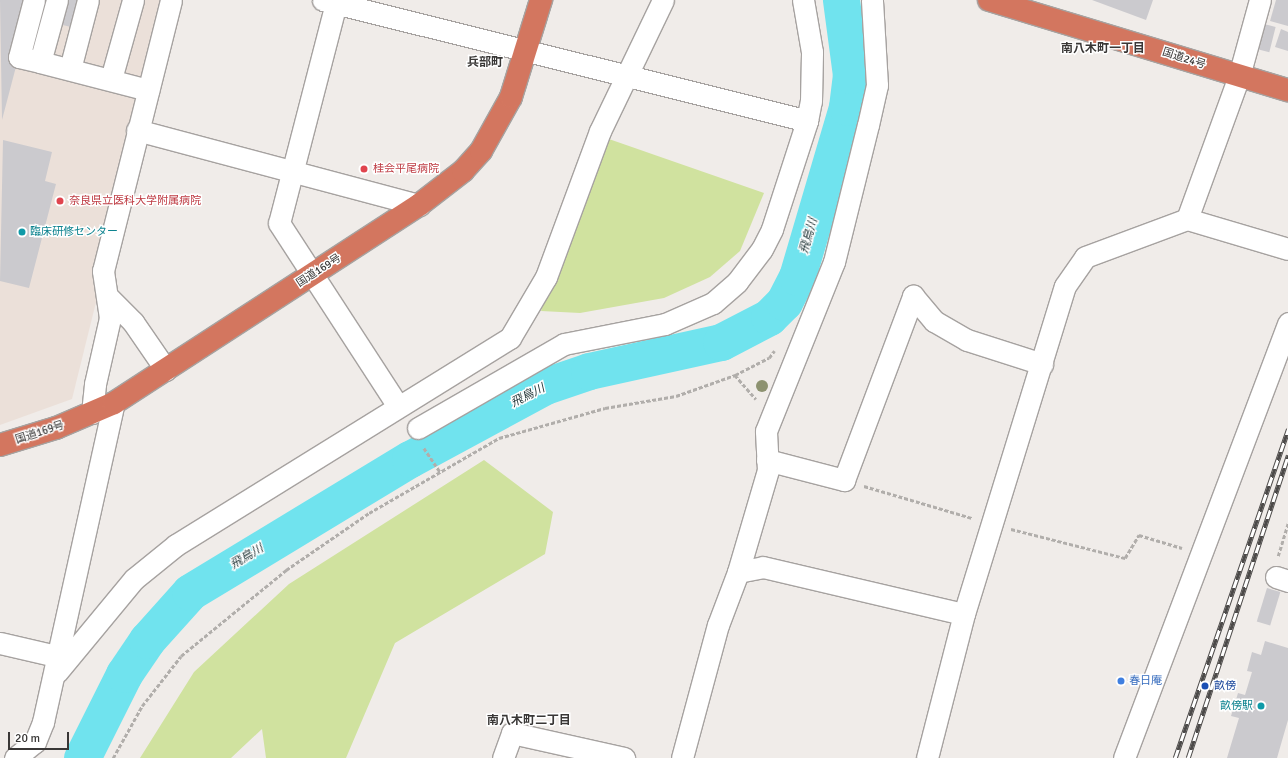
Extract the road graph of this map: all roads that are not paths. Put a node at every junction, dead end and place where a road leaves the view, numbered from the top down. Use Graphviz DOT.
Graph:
graph roads {
  1 [pos="34,0"];
  2 [pos="57,0"];
  3 [pos="88,0"];
  4 [pos="133,0"];
  5 [pos="171,0"];
  6 [pos="542,0"];
  7 [pos="663,0"];
  8 [pos="803,0"];
  9 [pos="872,0"];
  10 [pos="989,0"];
  11 [pos="1260,0"];
  12 [pos="330,2"];
  13 [pos="528,52"];
  14 [pos="40,62"];
  15 [pos="70,69"];
  16 [pos="1239,76"];
  17 [pos="623,77"];
  18 [pos="111,80"];
  19 [pos="148,90"];
  20 [pos="1288,90"];
  21 [pos="807,121"];
  22 [pos="137,130"];
  23 [pos="293,171"];
  24 [pos="419,205"];
  25 [pos="1187,219"];
  26 [pos="1288,249"];
  27 [pos="313,275"];
  28 [pos="106,296"];
  29 [pos="1288,323"];
  30 [pos="1042,364"];
  31 [pos="524,366"];
  32 [pos="166,370"];
  33 [pos="426,389"];
  34 [pos="114,404"];
  35 [pos="397,405"];
  36 [pos="92,413"];
  37 [pos="419,435"];
  38 [pos="0,445"];
  39 [pos="767,460"];
  40 [pos="738,572"];
  41 [pos="964,614"];
  42 [pos="0,643"];
  43 [pos="58,665"];
  44 [pos="15,758"];
  45 [pos="503,758"];
  46 [pos="624,758"];
  47 [pos="682,758"];
  48 [pos="927,758"];
  49 [pos="1124,758"];
  1 -- 14 [label="street"];
  2 -- 14 [label="street"];
  3 -- 15 [label="street"];
  4 -- 18 [label="street"];
  5 -- 19 [label="street"];
  6 -- 13 [label="highway, 国道169号"];
  7 -- 17 [label="street"];
  8 -- 21 [label="street"];
  9 -- 39 [label="street"];
  10 -- 16 [label="highway, 国道24号"];
  11 -- 16 [label="street"];
  12 -- 13 [label="street"];
  12 -- 23 [label="street"];
  13 -- 17 [label="street"];
  13 -- 24 [label="highway, 国道169号"];
  14 -- 15 [label="street"];
  15 -- 18 [label="street"];
  16 -- 20 [label="highway, 国道24号"];
  16 -- 25 [label="street"];
  17 -- 21 [label="street"];
  17 -- 33 [label="street"];
  18 -- 19 [label="street"];
  19 -- 22 [label="street"];
  21 -- 31 [label="street"];
  22 -- 23 [label="street"];
  22 -- 28 [label="street"];
  23 -- 24 [label="street"];
  23 -- 27 [label="street"];
  24 -- 27 [label="highway, 国道169号"];
  25 -- 26 [label="street"];
  25 -- 30 [label="street"];
  27 -- 32 [label="highway, 国道169号"];
  27 -- 35 [label="street"];
  28 -- 32 [label="street"];
  28 -- 36 [label="street"];
  29 -- 49 [label="street"];
  30 -- 39 [label="street"];
  30 -- 41 [label="street"];
  31 -- 33 [label="street"];
  31 -- 37 [label="street"];
  32 -- 34 [label="highway, 国道169号"];
  33 -- 35 [label="street"];
  34 -- 36 [label="highway, 国道169号"];
  34 -- 43 [label="street"];
  35 -- 43 [label="street"];
  36 -- 38 [label="highway, 国道169号"];
  39 -- 40 [label="street"];
  40 -- 41 [label="street"];
  40 -- 47 [label="street"];
  41 -- 48 [label="street"];
  42 -- 43 [label="street"];
  43 -- 44 [label="street"];
  45 -- 46 [label="street"];
}
